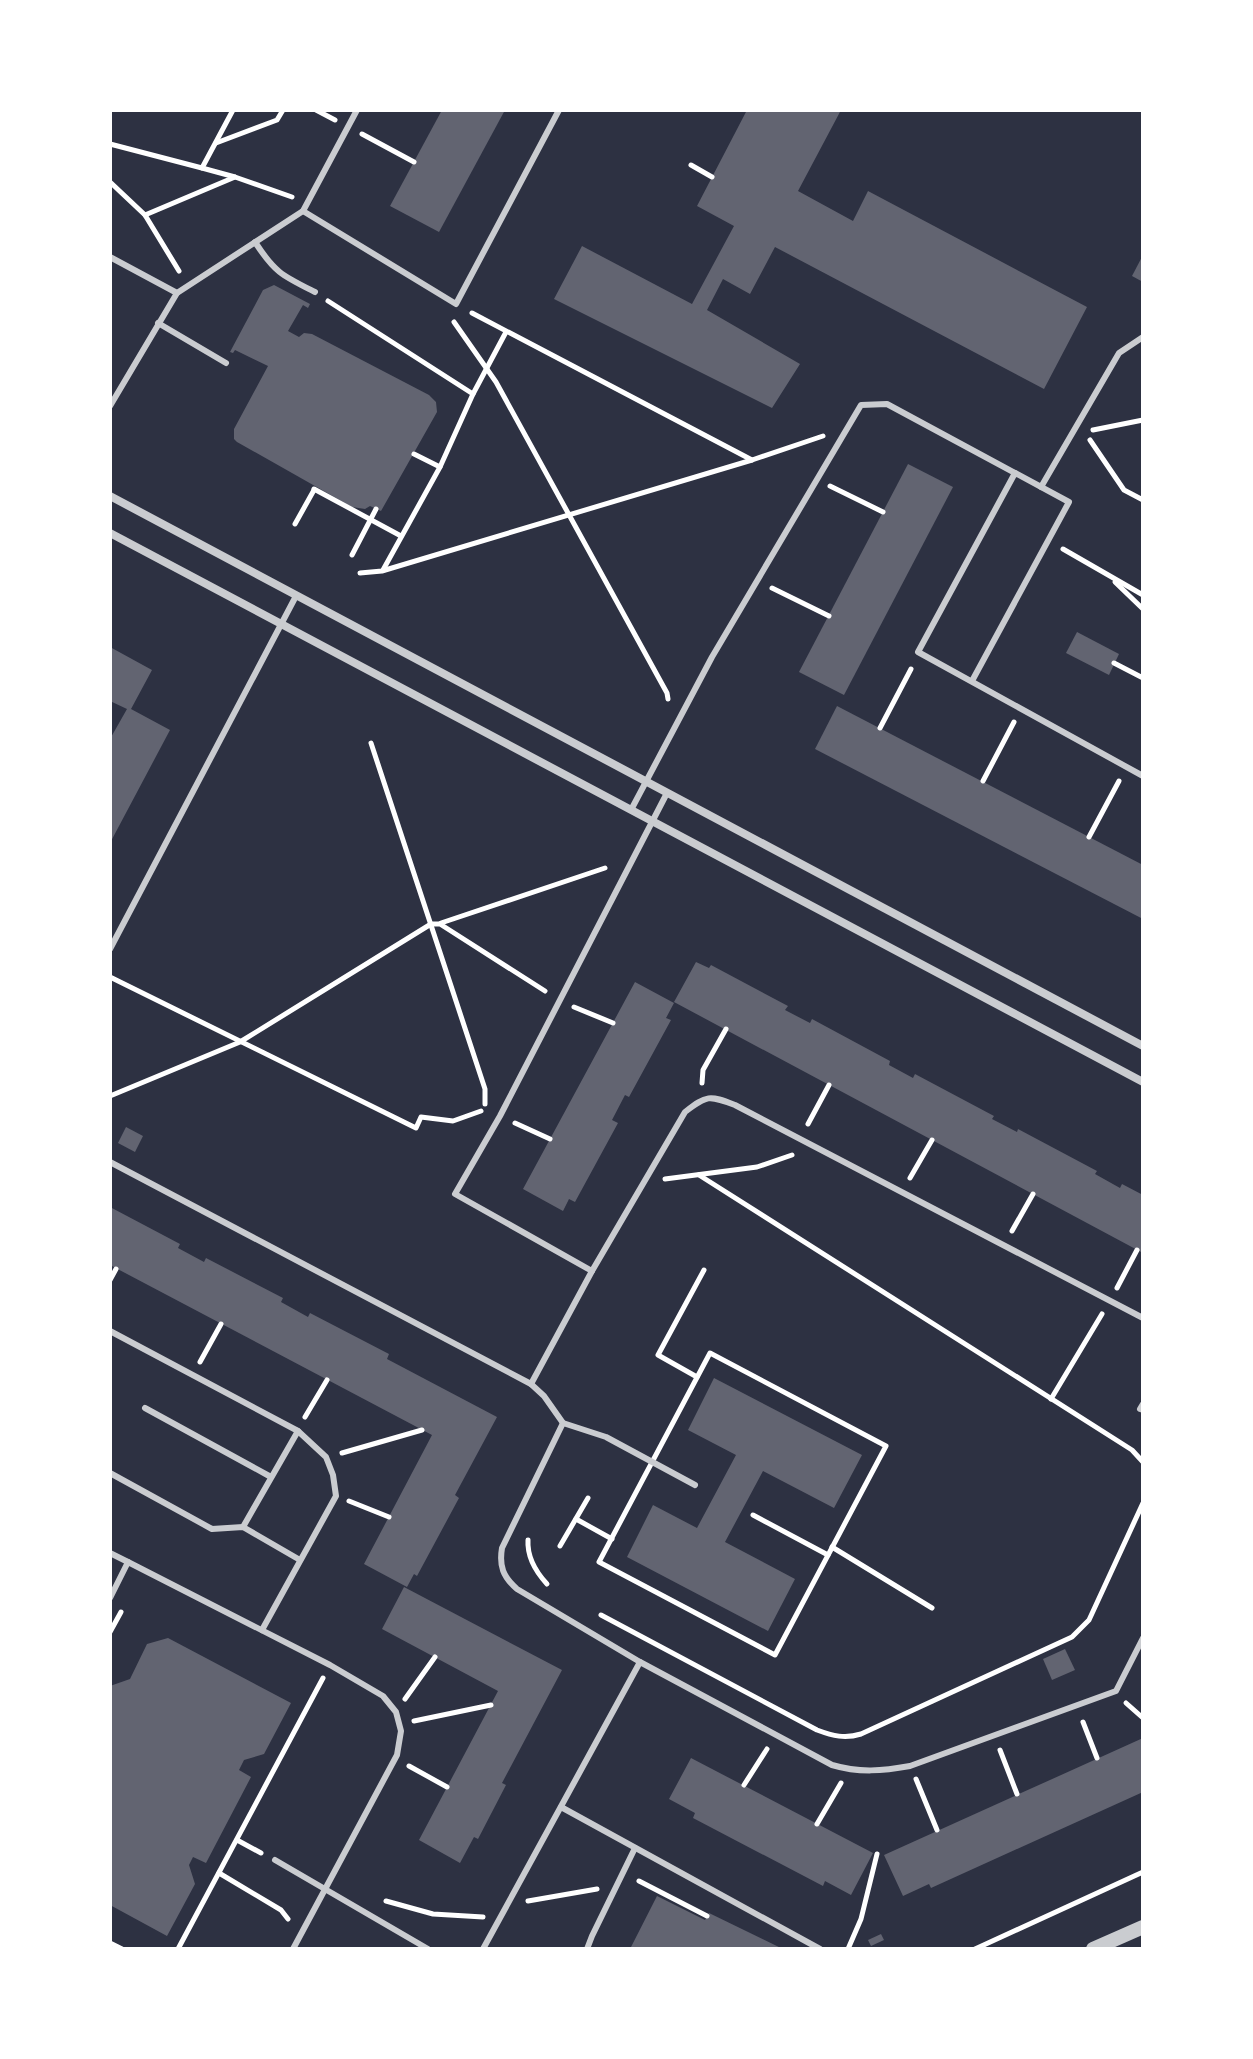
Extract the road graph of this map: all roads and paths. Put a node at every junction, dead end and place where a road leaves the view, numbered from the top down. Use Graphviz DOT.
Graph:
graph roads {
  1 [pos="233,110"];
  2 [pos="283,110"];
  3 [pos="357,110"];
  4 [pos="559,110"];
  5 [pos="215,143"];
  6 [pos="110,144"];
  7 [pos="691,165"];
  8 [pos="202,168"];
  9 [pos="235,177"];
  10 [pos="712,177"];
  11 [pos="110,182"];
  12 [pos="307,203"];
  13 [pos="303,211"];
  14 [pos="145,215"];
  15 [pos="255,242"];
  16 [pos="110,257"];
  17 [pos="188,285"];
  18 [pos="315,292"];
  19 [pos="177,293"];
  20 [pos="456,304"];
  21 [pos="158,323"];
  22 [pos="506,332"];
  23 [pos="1143,337"];
  24 [pos="226,363"];
  25 [pos="486,367"];
  26 [pos="473,394"];
  27 [pos="110,406"];
  28 [pos="1143,420"];
  29 [pos="846,428"];
  30 [pos="414,454"];
  31 [pos="752,460"];
  32 [pos="440,467"];
  33 [pos="1015,473"];
  34 [pos="817,480"];
  35 [pos="1041,487"];
  36 [pos="110,496"];
  37 [pos="1143,500"];
  38 [pos="376,509"];
  39 [pos="883,512"];
  40 [pos="569,514"];
  41 [pos="371,519"];
  42 [pos="295,524"];
  43 [pos="110,533"];
  44 [pos="401,536"];
  45 [pos="1048,540"];
  46 [pos="352,555"];
  47 [pos="382,571"];
  48 [pos="360,573"];
  49 [pos="1108,575"];
  50 [pos="758,581"];
  51 [pos="1143,595"];
  52 [pos="296,596"];
  53 [pos="1143,609"];
  54 [pos="829,616"];
  55 [pos="281,624"];
  56 [pos="919,653"];
  57 [pos="1114,663"];
  58 [pos="1143,678"];
  59 [pos="972,681"];
  60 [pos="1021,708"];
  61 [pos="675,727"];
  62 [pos="880,728"];
  63 [pos="371,743"];
  64 [pos="1126,766"];
  65 [pos="1143,776"];
  66 [pos="646,781"];
  67 [pos="983,781"];
  68 [pos="667,793"];
  69 [pos="631,810"];
  70 [pos="652,821"];
  71 [pos="1089,837"];
  72 [pos="605,868"];
  73 [pos="431,924"];
  74 [pos="440,924"];
  75 [pos="110,949"];
  76 [pos="110,977"];
  77 [pos="560,1001"];
  78 [pos="613,1023"];
  79 [pos="726,1029"];
  80 [pos="240,1042"];
  81 [pos="1143,1046"];
  82 [pos="703,1070"];
  83 [pos="1143,1082"];
  84 [pos="829,1085"];
  85 [pos="110,1096"];
  86 [pos="807,1126"];
  87 [pos="932,1140"];
  88 [pos="804,1151"];
  89 [pos="110,1162"];
  90 [pos="699,1175"];
  91 [pos="909,1180"];
  92 [pos="654,1181"];
  93 [pos="1033,1194"];
  94 [pos="1010,1234"];
  95 [pos="1137,1250"];
  96 [pos="116,1269"];
  97 [pos="704,1270"];
  98 [pos="592,1271"];
  99 [pos="110,1280"];
  100 [pos="1115,1291"];
  101 [pos="1103,1311"];
  102 [pos="1143,1318"];
  103 [pos="221,1324"];
  104 [pos="110,1331"];
  105 [pos="193,1375"];
  106 [pos="697,1377"];
  107 [pos="327,1380"];
  108 [pos="531,1384"];
  109 [pos="1051,1399"];
  110 [pos="145,1408"];
  111 [pos="563,1423"];
  112 [pos="422,1430"];
  113 [pos="298,1431"];
  114 [pos="326,1457"];
  115 [pos="1143,1462"];
  116 [pos="653,1463"];
  117 [pos="110,1473"];
  118 [pos="271,1477"];
  119 [pos="695,1485"];
  120 [pos="336,1496"];
  121 [pos="588,1498"];
  122 [pos="1143,1503"];
  123 [pos="753,1515"];
  124 [pos="389,1517"];
  125 [pos="576,1519"];
  126 [pos="243,1527"];
  127 [pos="529,1537"];
  128 [pos="612,1539"];
  129 [pos="560,1546"];
  130 [pos="832,1547"];
  131 [pos="110,1553"];
  132 [pos="828,1555"];
  133 [pos="300,1560"];
  134 [pos="128,1562"];
  135 [pos="548,1584"];
  136 [pos="110,1598"];
  137 [pos="125,1603"];
  138 [pos="932,1608"];
  139 [pos="601,1615"];
  140 [pos="262,1630"];
  141 [pos="110,1632"];
  142 [pos="1143,1638"];
  143 [pos="435,1657"];
  144 [pos="640,1662"];
  145 [pos="309,1674"];
  146 [pos="1124,1700"];
  147 [pos="491,1705"];
  148 [pos="1077,1706"];
  149 [pos="396,1712"];
  150 [pos="1143,1718"];
  151 [pos="399,1725"];
  152 [pos="775,1735"];
  153 [pos="994,1735"];
  154 [pos="1097,1758"];
  155 [pos="395,1759"];
  156 [pos="910,1766"];
  157 [pos="849,1770"];
  158 [pos="744,1785"];
  159 [pos="447,1787"];
  160 [pos="1017,1794"];
  161 [pos="561,1807"];
  162 [pos="817,1824"];
  163 [pos="937,1830"];
  164 [pos="237,1840"];
  165 [pos="635,1848"];
  166 [pos="877,1854"];
  167 [pos="275,1860"];
  168 [pos="1143,1872"];
  169 [pos="219,1873"];
  170 [pos="639,1881"];
  171 [pos="325,1890"];
  172 [pos="380,1899"];
  173 [pos="707,1916"];
  174 [pos="500,1918"];
  175 [pos="1143,1927"];
  176 [pos="288,1929"];
  177 [pos="110,1943"];
  178 [pos="122,1949"];
  179 [pos="178,1949"];
  180 [pos="293,1949"];
  181 [pos="428,1949"];
  182 [pos="483,1949"];
  183 [pos="587,1949"];
  184 [pos="820,1949"];
  185 [pos="848,1949"];
  186 [pos="975,1949"];
  187 [pos="1093,1949"];
  1 -- 5 [label="path"];
  2 -- 5 [label="path"];
  3 -- 12 [label="lane"];
  4 -- 20 [label="lane"];
  5 -- 8 [label="path"];
  6 -- 8 [label="path"];
  7 -- 10 [label="path"];
  8 -- 9 [label="path"];
  9 -- 12 [label="path"];
  9 -- 14 [label="path"];
  11 -- 14 [label="path"];
  12 -- 13 [label="lane"];
  13 -- 15 [label="lane"];
  13 -- 20 [label="lane"];
  14 -- 17 [label="path"];
  15 -- 17 [label="lane"];
  15 -- 18 [label="lane"];
  16 -- 19 [label="lane"];
  17 -- 19 [label="lane"];
  18 -- 26 [label="path"];
  19 -- 21 [label="lane"];
  20 -- 22 [label="path"];
  20 -- 25 [label="path"];
  21 -- 24 [label="lane"];
  21 -- 27 [label="lane"];
  22 -- 25 [label="path"];
  22 -- 31 [label="path"];
  23 -- 35 [label="lane"];
  25 -- 26 [label="path"];
  25 -- 40 [label="path"];
  26 -- 32 [label="path"];
  28 -- 37 [label="path"];
  29 -- 31 [label="path"];
  29 -- 33 [label="lane"];
  29 -- 34 [label="lane"];
  30 -- 32 [label="path"];
  31 -- 40 [label="path"];
  32 -- 44 [label="path"];
  33 -- 35 [label="lane"];
  33 -- 56 [label="lane"];
  34 -- 39 [label="path"];
  34 -- 50 [label="lane"];
  35 -- 45 [label="lane"];
  36 -- 52 [label="street"];
  38 -- 41 [label="path"];
  40 -- 47 [label="path"];
  40 -- 61 [label="path"];
  41 -- 42 [label="path"];
  41 -- 44 [label="path"];
  41 -- 46 [label="path"];
  43 -- 55 [label="street"];
  44 -- 47 [label="path"];
  45 -- 49 [label="path"];
  45 -- 59 [label="lane"];
  47 -- 48 [label="path"];
  49 -- 51 [label="path"];
  49 -- 53 [label="path"];
  50 -- 54 [label="path"];
  50 -- 61 [label="lane"];
  52 -- 55 [label="lane"];
  52 -- 66 [label="street"];
  55 -- 69 [label="street"];
  55 -- 75 [label="lane"];
  56 -- 59 [label="lane"];
  56 -- 62 [label="path"];
  57 -- 58 [label="path"];
  59 -- 60 [label="lane"];
  60 -- 64 [label="lane"];
  60 -- 67 [label="path"];
  61 -- 66 [label="lane"];
  63 -- 73 [label="path"];
  64 -- 65 [label="lane"];
  64 -- 71 [label="path"];
  66 -- 68 [label="street"];
  66 -- 69 [label="lane"];
  68 -- 70 [label="lane"];
  68 -- 81 [label="street"];
  69 -- 70 [label="street"];
  70 -- 77 [label="lane"];
  70 -- 83 [label="street"];
  72 -- 74 [label="path"];
  73 -- 74 [label="path"];
  73 -- 80 [label="path"];
  73 -- 80 [label="path"];
  74 -- 77 [label="path"];
  76 -- 80 [label="path"];
  77 -- 78 [label="path"];
  77 -- 98 [label="lane"];
  79 -- 82 [label="path"];
  80 -- 85 [label="path"];
  84 -- 86 [label="path"];
  87 -- 91 [label="path"];
  88 -- 90 [label="path"];
  89 -- 108 [label="lane"];
  90 -- 92 [label="path"];
  90 -- 109 [label="path"];
  93 -- 94 [label="path"];
  95 -- 100 [label="path"];
  96 -- 99 [label="path"];
  97 -- 106 [label="path"];
  98 -- 102 [label="lane"];
  98 -- 108 [label="lane"];
  101 -- 109 [label="path"];
  103 -- 105 [label="path"];
  104 -- 105 [label="lane"];
  105 -- 113 [label="lane"];
  106 -- 116 [label="path"];
  106 -- 130 [label="path"];
  107 -- 113 [label="path"];
  108 -- 111 [label="lane"];
  109 -- 115 [label="path"];
  110 -- 118 [label="lane"];
  111 -- 116 [label="lane"];
  111 -- 144 [label="lane"];
  112 -- 114 [label="path"];
  113 -- 114 [label="lane"];
  113 -- 118 [label="lane"];
  114 -- 120 [label="lane"];
  116 -- 119 [label="lane"];
  116 -- 128 [label="path"];
  117 -- 126 [label="lane"];
  118 -- 126 [label="lane"];
  120 -- 124 [label="path"];
  120 -- 133 [label="lane"];
  121 -- 125 [label="path"];
  122 -- 139 [label="path"];
  123 -- 132 [label="path"];
  125 -- 128 [label="path"];
  125 -- 129 [label="path"];
  126 -- 133 [label="lane"];
  127 -- 135 [label="path"];
  128 -- 132 [label="path"];
  130 -- 132 [label="path"];
  130 -- 138 [label="path"];
  131 -- 134 [label="lane"];
  133 -- 140 [label="lane"];
  134 -- 136 [label="lane"];
  134 -- 140 [label="lane"];
  137 -- 141 [label="path"];
  140 -- 149 [label="lane"];
  142 -- 148 [label="lane"];
  143 -- 149 [label="path"];
  144 -- 152 [label="lane"];
  144 -- 161 [label="lane"];
  145 -- 164 [label="path"];
  146 -- 150 [label="path"];
  147 -- 151 [label="path"];
  148 -- 153 [label="lane"];
  148 -- 154 [label="path"];
  149 -- 151 [label="lane"];
  151 -- 155 [label="lane"];
  152 -- 157 [label="lane"];
  152 -- 158 [label="path"];
  153 -- 156 [label="lane"];
  153 -- 160 [label="path"];
  155 -- 159 [label="path"];
  155 -- 171 [label="lane"];
  156 -- 157 [label="lane"];
  156 -- 163 [label="path"];
  157 -- 162 [label="path"];
  161 -- 165 [label="lane"];
  161 -- 174 [label="lane"];
  164 -- 167 [label="path"];
  164 -- 169 [label="path"];
  165 -- 183 [label="lane"];
  165 -- 184 [label="lane"];
  166 -- 185 [label="path"];
  167 -- 171 [label="lane"];
  168 -- 186 [label="path"];
  169 -- 176 [label="path"];
  169 -- 179 [label="path"];
  170 -- 173 [label="path"];
  171 -- 180 [label="lane"];
  171 -- 181 [label="lane"];
  172 -- 174 [label="path"];
  174 -- 182 [label="lane"];
  175 -- 187 [label="street"];
  177 -- 178 [label="path"];
}
